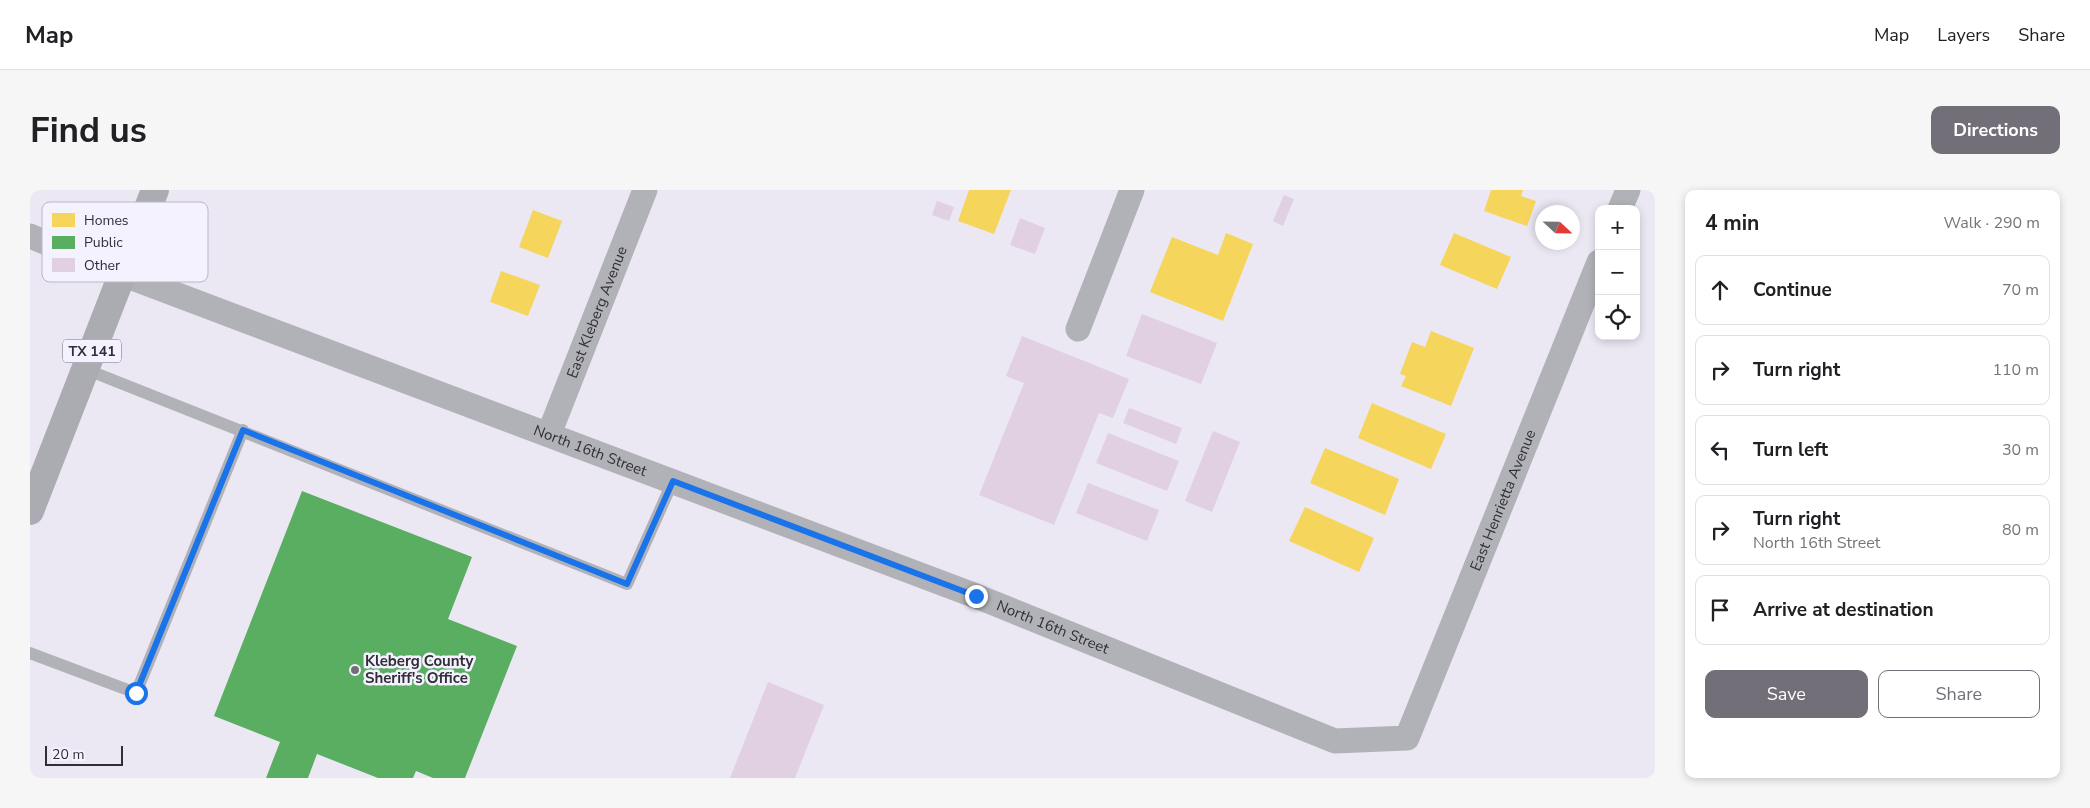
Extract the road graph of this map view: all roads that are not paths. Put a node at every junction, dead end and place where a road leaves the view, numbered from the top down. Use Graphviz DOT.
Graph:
graph roads {
  1 [pos="155,190"];
  2 [pos="645,190"];
  3 [pos="1132,190"];
  4 [pos="1628,190"];
  5 [pos="150,202"];
  6 [pos="1622,205"];
  7 [pos="30,236"];
  8 [pos="42,241"];
  9 [pos="1595,272"];
  10 [pos="119,282"];
  11 [pos="143,282"];
  12 [pos="1078,329"];
  13 [pos="85,369"];
  14 [pos="243,430"];
  15 [pos="549,434"];
  16 [pos="673,481"];
  17 [pos="30,512"];
  18 [pos="30,653"];
  19 [pos="1406,738"];
  1 -- 5 [label="main road, TX 141"];
  2 -- 15 [label="street, East Kleberg Avenue"];
  3 -- 12 [label="street"];
  4 -- 6 [label="street"];
  7 -- 8 [label="street, North 16th Street"];
  9 -- 19 [label="street, East Henrietta Avenue"];
  10 -- 13 [label="main road, TX 141"];
  11 -- 15 [label="street, North 16th Street"];
  13 -- 14 [label="lane"];
  13 -- 17 [label="main road, TX 141"];
  14 -- 16 [label="lane"];
  14 -- 18 [label="lane"];
  15 -- 16 [label="street, North 16th Street"];
  16 -- 19 [label="street, North 16th Street"];
}
